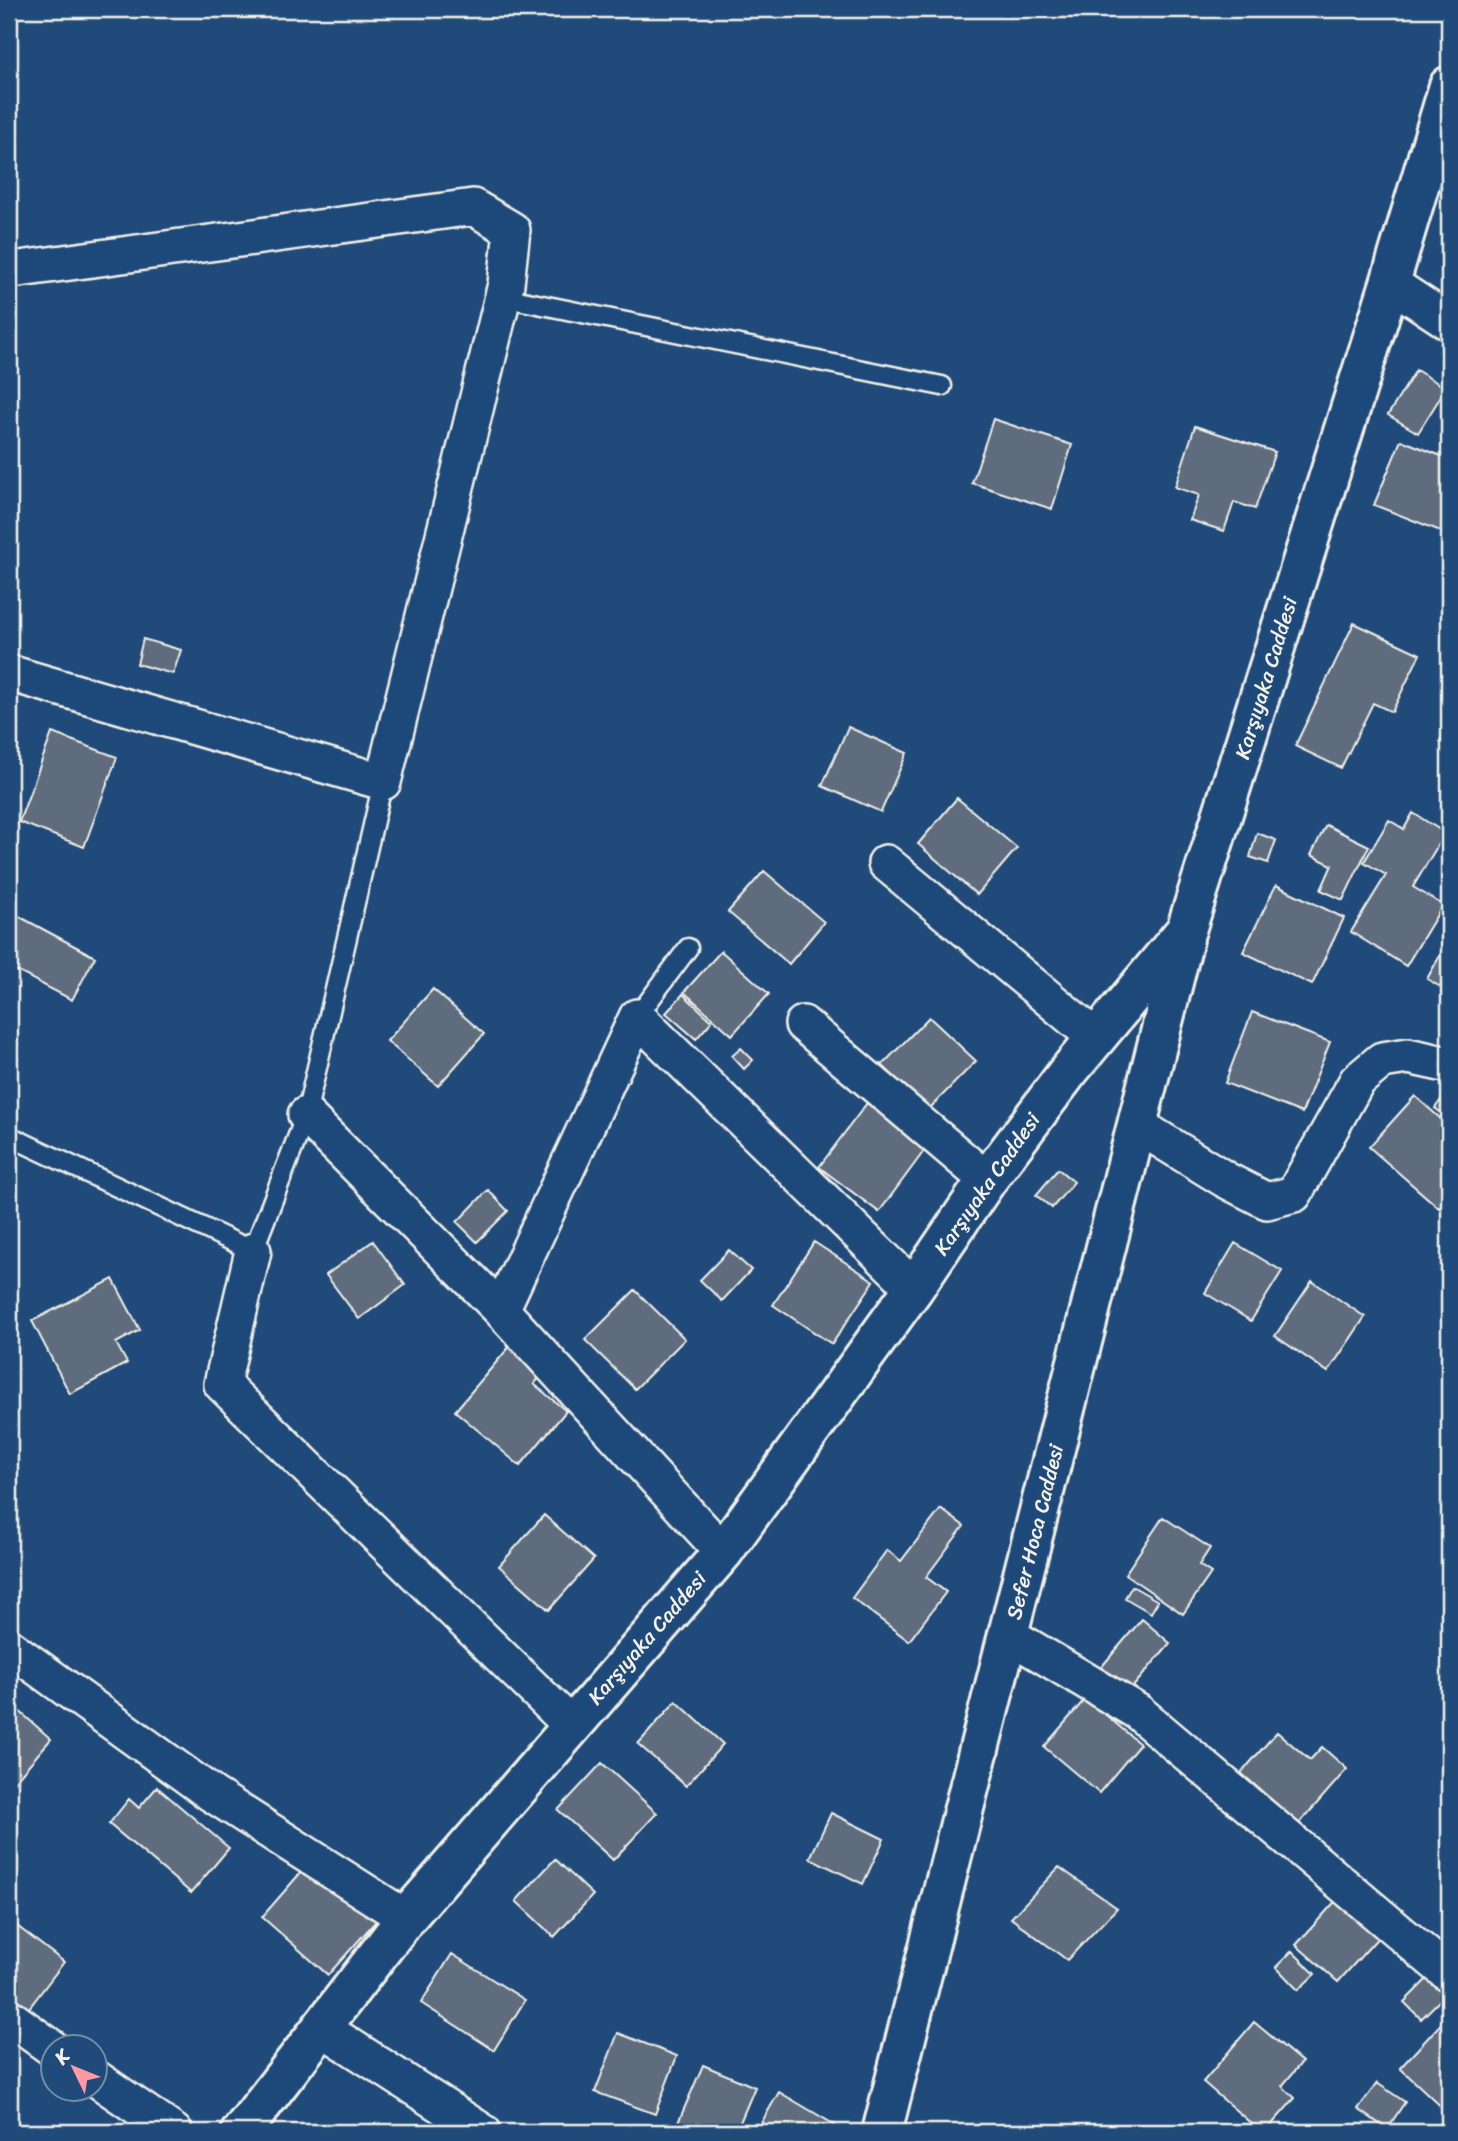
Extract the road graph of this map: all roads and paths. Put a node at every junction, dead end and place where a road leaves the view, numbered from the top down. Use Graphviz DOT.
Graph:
graph roads {
  1 [pos="1449,86"];
  2 [pos="10,274"];
  3 [pos="1390,283"];
  4 [pos="503,297"];
  5 [pos="1449,322"];
  6 [pos="942,386"];
  7 [pos="9,673"];
  8 [pos="383,782"];
  9 [pos="886,863"];
  10 [pos="1186,930"];
  11 [pos="688,948"];
  12 [pos="637,1017"];
  13 [pos="803,1024"];
  14 [pos="1095,1037"];
  15 [pos="1449,1065"];
  16 [pos="306,1115"];
  17 [pos="1137,1125"];
  18 [pos="9,1136"];
  19 [pos="987,1180"];
  20 [pos="253,1251"];
  21 [pos="914,1288"];
  22 [pos="501,1310"];
  23 [pos="723,1552"];
  24 [pos="1009,1635"];
  25 [pos="9,1647"];
  26 [pos="570,1725"];
  27 [pos="406,1918"];
  28 [pos="1446,1966"];
  29 [pos="9,2017"];
  30 [pos="322,2028"];
  31 [pos="38,2038"];
  32 [pos="108,2087"];
  33 [pos="174,2132"];
  34 [pos="241,2132"];
  35 [pos="483,2132"];
  36 [pos="882,2132"];
  1 -- 3 [label="street, Karşıyaka Caddesi"];
  2 -- 4 [label="street"];
  3 -- 5 [label="street"];
  3 -- 10 [label="street, Karşıyaka Caddesi"];
  4 -- 6 [label="lane"];
  4 -- 8 [label="street"];
  7 -- 8 [label="street"];
  8 -- 16 [label="lane"];
  9 -- 14 [label="street"];
  10 -- 14 [label="street, Karşıyaka Caddesi"];
  10 -- 17 [label="street, Sefer Hoca Caddesi"];
  11 -- 12 [label="lane"];
  12 -- 21 [label="street"];
  12 -- 22 [label="street"];
  13 -- 19 [label="street"];
  14 -- 19 [label="street, Karşıyaka Caddesi"];
  15 -- 17 [label="street"];
  16 -- 20 [label="lane"];
  16 -- 22 [label="street"];
  17 -- 24 [label="street, Sefer Hoca Caddesi"];
  18 -- 20 [label="lane"];
  19 -- 21 [label="street, Karşıyaka Caddesi"];
  20 -- 26 [label="street"];
  21 -- 23 [label="street, Karşıyaka Caddesi"];
  22 -- 23 [label="street"];
  23 -- 26 [label="street, Karşıyaka Caddesi"];
  24 -- 28 [label="street"];
  24 -- 36 [label="street, Sefer Hoca Caddesi"];
  25 -- 27 [label="street"];
  26 -- 27 [label="street, Karşıyaka Caddesi"];
  27 -- 30 [label="street, Karşıyaka Caddesi"];
  29 -- 31 [label="street"];
  30 -- 34 [label="street, Karşıyaka Caddesi"];
  30 -- 35 [label="street"];
  32 -- 33 [label="street"];
}
